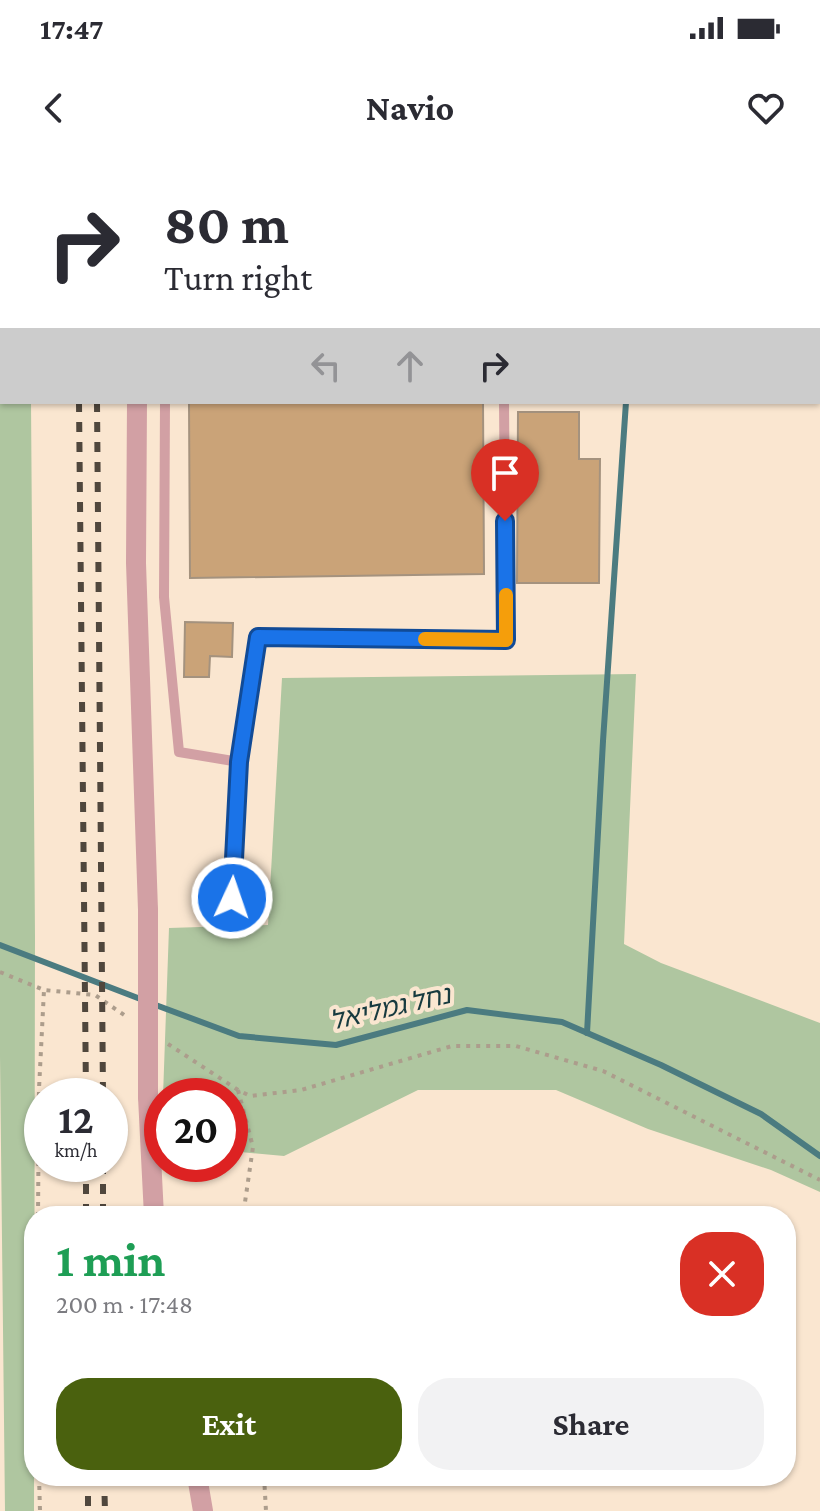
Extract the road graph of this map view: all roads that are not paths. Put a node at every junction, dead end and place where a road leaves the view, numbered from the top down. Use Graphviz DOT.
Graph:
graph roads {
  1 [pos="137,404"];
  2 [pos="165,404"];
  3 [pos="504,404"];
  4 [pos="239,762"];
  5 [pos="232,898"];
  6 [pos="153,1206"];
  7 [pos="199,1486"];
  8 [pos="203,1511"];
  1 -- 6 [label="street, bridge"];
  2 -- 4 [label="lane"];
  3 -- 4 [label="lane"];
  4 -- 5 [label="lane"];
  7 -- 8 [label="street"];
}
